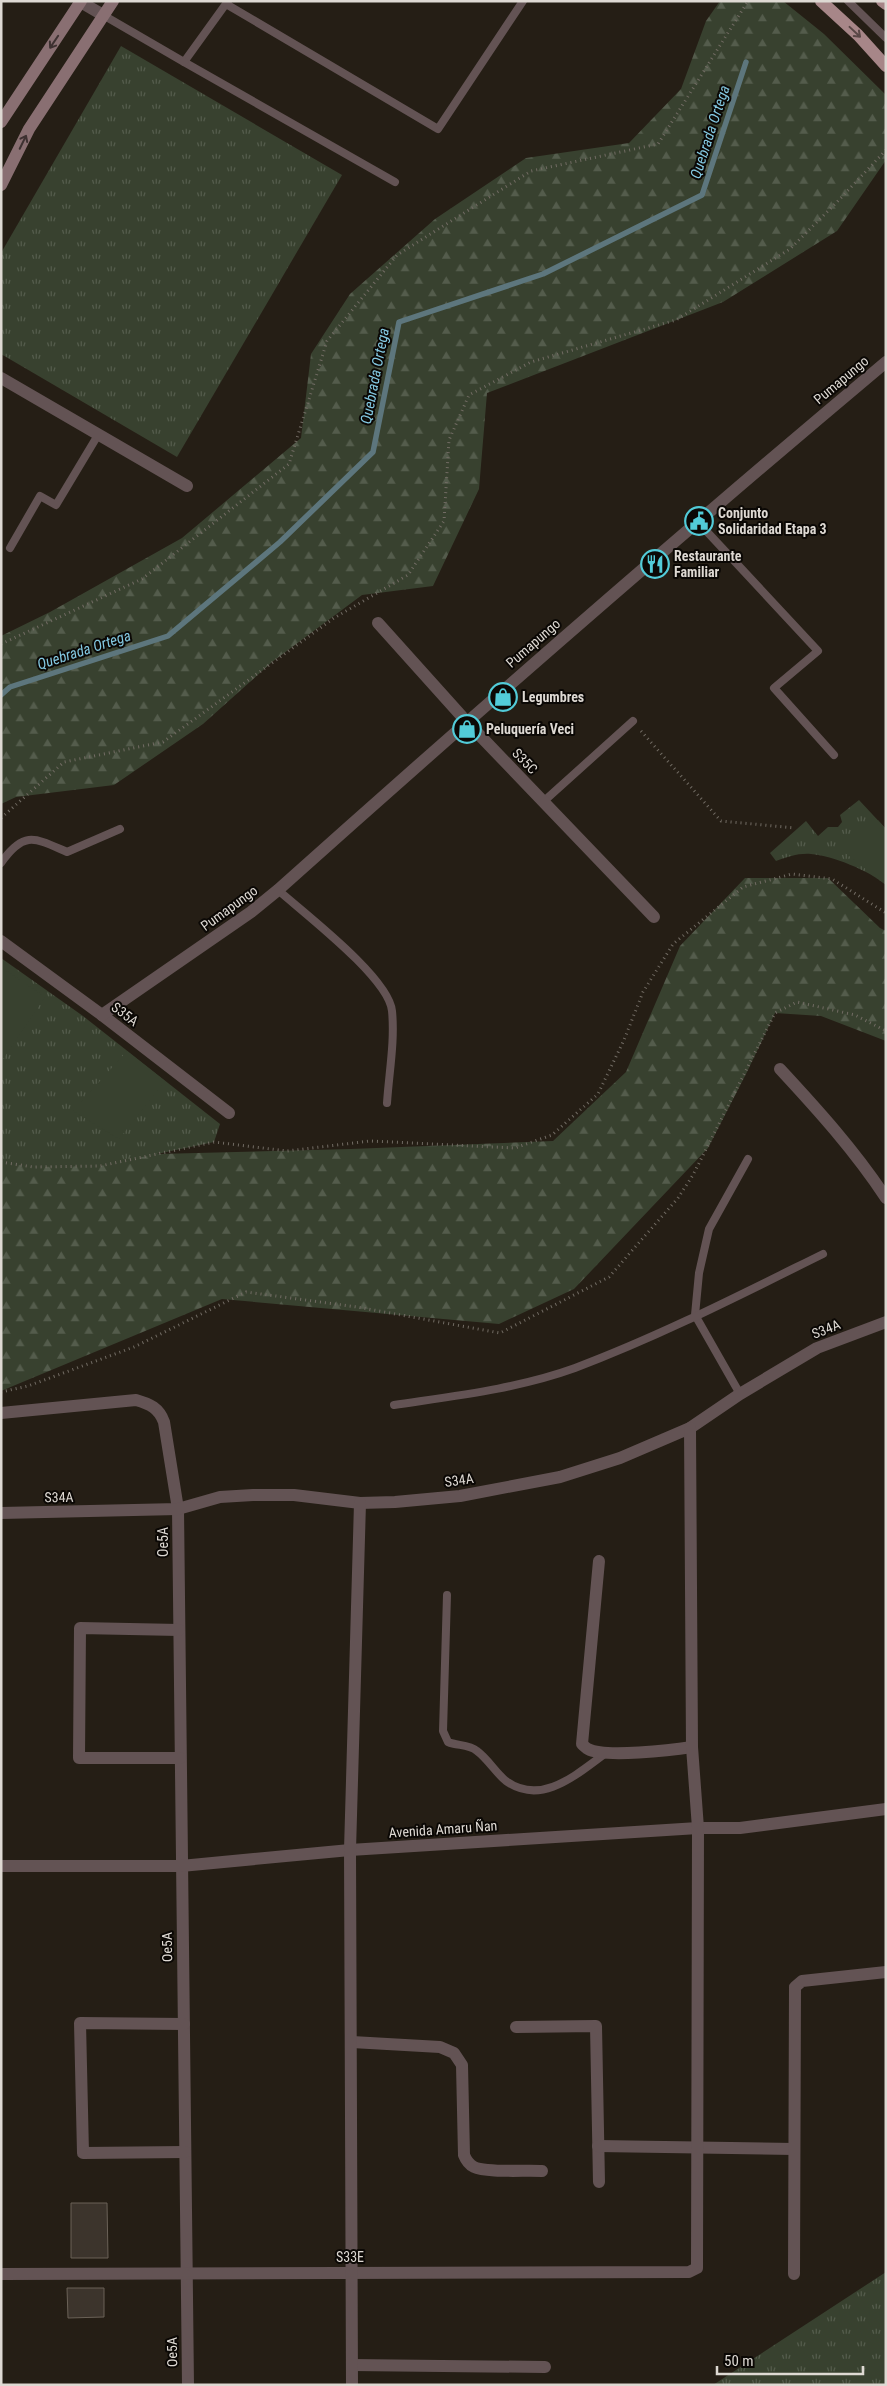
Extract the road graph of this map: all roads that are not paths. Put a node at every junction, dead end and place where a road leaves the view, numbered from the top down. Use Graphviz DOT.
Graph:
graph roads {
  1 [pos="80,1"];
  2 [pos="113,1"];
  3 [pos="522,1"];
  4 [pos="820,1"];
  5 [pos="848,1"];
  6 [pos="882,1"];
  7 [pos="228,3"];
  8 [pos="886,4"];
  9 [pos="103,15"];
  10 [pos="886,38"];
  11 [pos="184,62"];
  12 [pos="886,66"];
  13 [pos="1,122"];
  14 [pos="395,182"];
  15 [pos="1,185"];
  16 [pos="886,362"];
  17 [pos="1,378"];
  18 [pos="98,435"];
  19 [pos="187,486"];
  20 [pos="697,521"];
  21 [pos="10,548"];
  22 [pos="378,623"];
  23 [pos="466,721"];
  24 [pos="633,722"];
  25 [pos="834,755"];
  26 [pos="543,802"];
  27 [pos="120,829"];
  28 [pos="1,863"];
  29 [pos="278,890"];
  30 [pos="654,917"];
  31 [pos="1,941"];
  32 [pos="102,1015"];
  33 [pos="780,1069"];
  34 [pos="387,1103"];
  35 [pos="229,1112"];
  36 [pos="748,1159"];
  37 [pos="886,1198"];
  38 [pos="823,1254"];
  39 [pos="696,1316"];
  40 [pos="886,1322"];
  41 [pos="740,1394"];
  42 [pos="394,1405"];
  43 [pos="1,1413"];
  44 [pos="690,1428"];
  45 [pos="360,1503"];
  46 [pos="178,1509"];
  47 [pos="1,1513"];
  48 [pos="599,1560"];
  49 [pos="447,1596"];
  50 [pos="179,1630"];
  51 [pos="692,1747"];
  52 [pos="606,1753"];
  53 [pos="180,1758"];
  54 [pos="886,1810"];
  55 [pos="698,1828"];
  56 [pos="350,1850"];
  57 [pos="1,1866"];
  58 [pos="181,1866"];
  59 [pos="886,1972"];
  60 [pos="184,2024"];
  61 [pos="516,2027"];
  62 [pos="352,2042"];
  63 [pos="598,2146"];
  64 [pos="696,2148"];
  65 [pos="794,2149"];
  66 [pos="185,2152"];
  67 [pos="542,2171"];
  68 [pos="599,2182"];
  69 [pos="185,2272"];
  70 [pos="352,2272"];
  71 [pos="1,2274"];
  72 [pos="794,2274"];
  73 [pos="352,2365"];
  74 [pos="545,2367"];
  75 [pos="188,2385"];
  76 [pos="352,2385"];
  1 -- 9 [label="street"];
  1 -- 13 [label="main road, one-way"];
  2 -- 9 [label="main road"];
  3 -- 7 [label="lane"];
  4 -- 12 [label="main road, one-way"];
  5 -- 10 [label="lane"];
  6 -- 8 [label="main road"];
  7 -- 11 [label="lane"];
  9 -- 11 [label="lane"];
  15 -- 9 [label="main road, one-way"];
  11 -- 14 [label="lane"];
  16 -- 20 [label="street, Pumapungo"];
  17 -- 18 [label="street"];
  18 -- 19 [label="street"];
  18 -- 21 [label="lane"];
  20 -- 23 [label="street, Pumapungo"];
  20 -- 25 [label="lane"];
  22 -- 23 [label="street, S35C"];
  23 -- 26 [label="street, S35C"];
  23 -- 29 [label="street, Pumapungo"];
  24 -- 26 [label="lane"];
  26 -- 30 [label="street, S35C"];
  27 -- 28 [label="lane"];
  29 -- 32 [label="street, Pumapungo"];
  29 -- 34 [label="lane"];
  31 -- 32 [label="street, S35A"];
  32 -- 35 [label="street, S35A"];
  33 -- 37 [label="street"];
  36 -- 39 [label="lane"];
  38 -- 39 [label="lane"];
  39 -- 41 [label="lane"];
  39 -- 42 [label="lane"];
  40 -- 41 [label="street, S34A"];
  41 -- 44 [label="street, S34A"];
  43 -- 46 [label="street, Oe5A"];
  44 -- 45 [label="street, S34A"];
  44 -- 51 [label="street"];
  45 -- 46 [label="street, S34A"];
  45 -- 56 [label="street"];
  46 -- 47 [label="street, S34A"];
  46 -- 50 [label="street, Oe5A"];
  48 -- 52 [label="street"];
  49 -- 52 [label="lane"];
  50 -- 53 [label="street, Oe5A"];
  50 -- 53 [label="street"];
  51 -- 52 [label="street"];
  51 -- 55 [label="street"];
  53 -- 58 [label="street, Oe5A"];
  54 -- 55 [label="street, Avenida Amaru Ñan"];
  55 -- 56 [label="street, Avenida Amaru Ñan"];
  55 -- 64 [label="street"];
  56 -- 58 [label="street, Avenida Amaru Ñan"];
  56 -- 62 [label="street"];
  57 -- 58 [label="street, Avenida Amaru Ñan"];
  58 -- 60 [label="street, Oe5A"];
  59 -- 65 [label="street"];
  60 -- 66 [label="street, Oe5A"];
  60 -- 66 [label="street"];
  61 -- 63 [label="street"];
  62 -- 67 [label="street"];
  62 -- 70 [label="street"];
  63 -- 64 [label="street"];
  63 -- 68 [label="street"];
  64 -- 65 [label="street"];
  64 -- 70 [label="street, S33E"];
  65 -- 72 [label="street"];
  66 -- 69 [label="street, Oe5A"];
  69 -- 70 [label="street, S33E"];
  69 -- 71 [label="street, S33E"];
  69 -- 75 [label="street, Oe5A"];
  70 -- 73 [label="street"];
  73 -- 74 [label="street"];
  73 -- 76 [label="street"];
}
